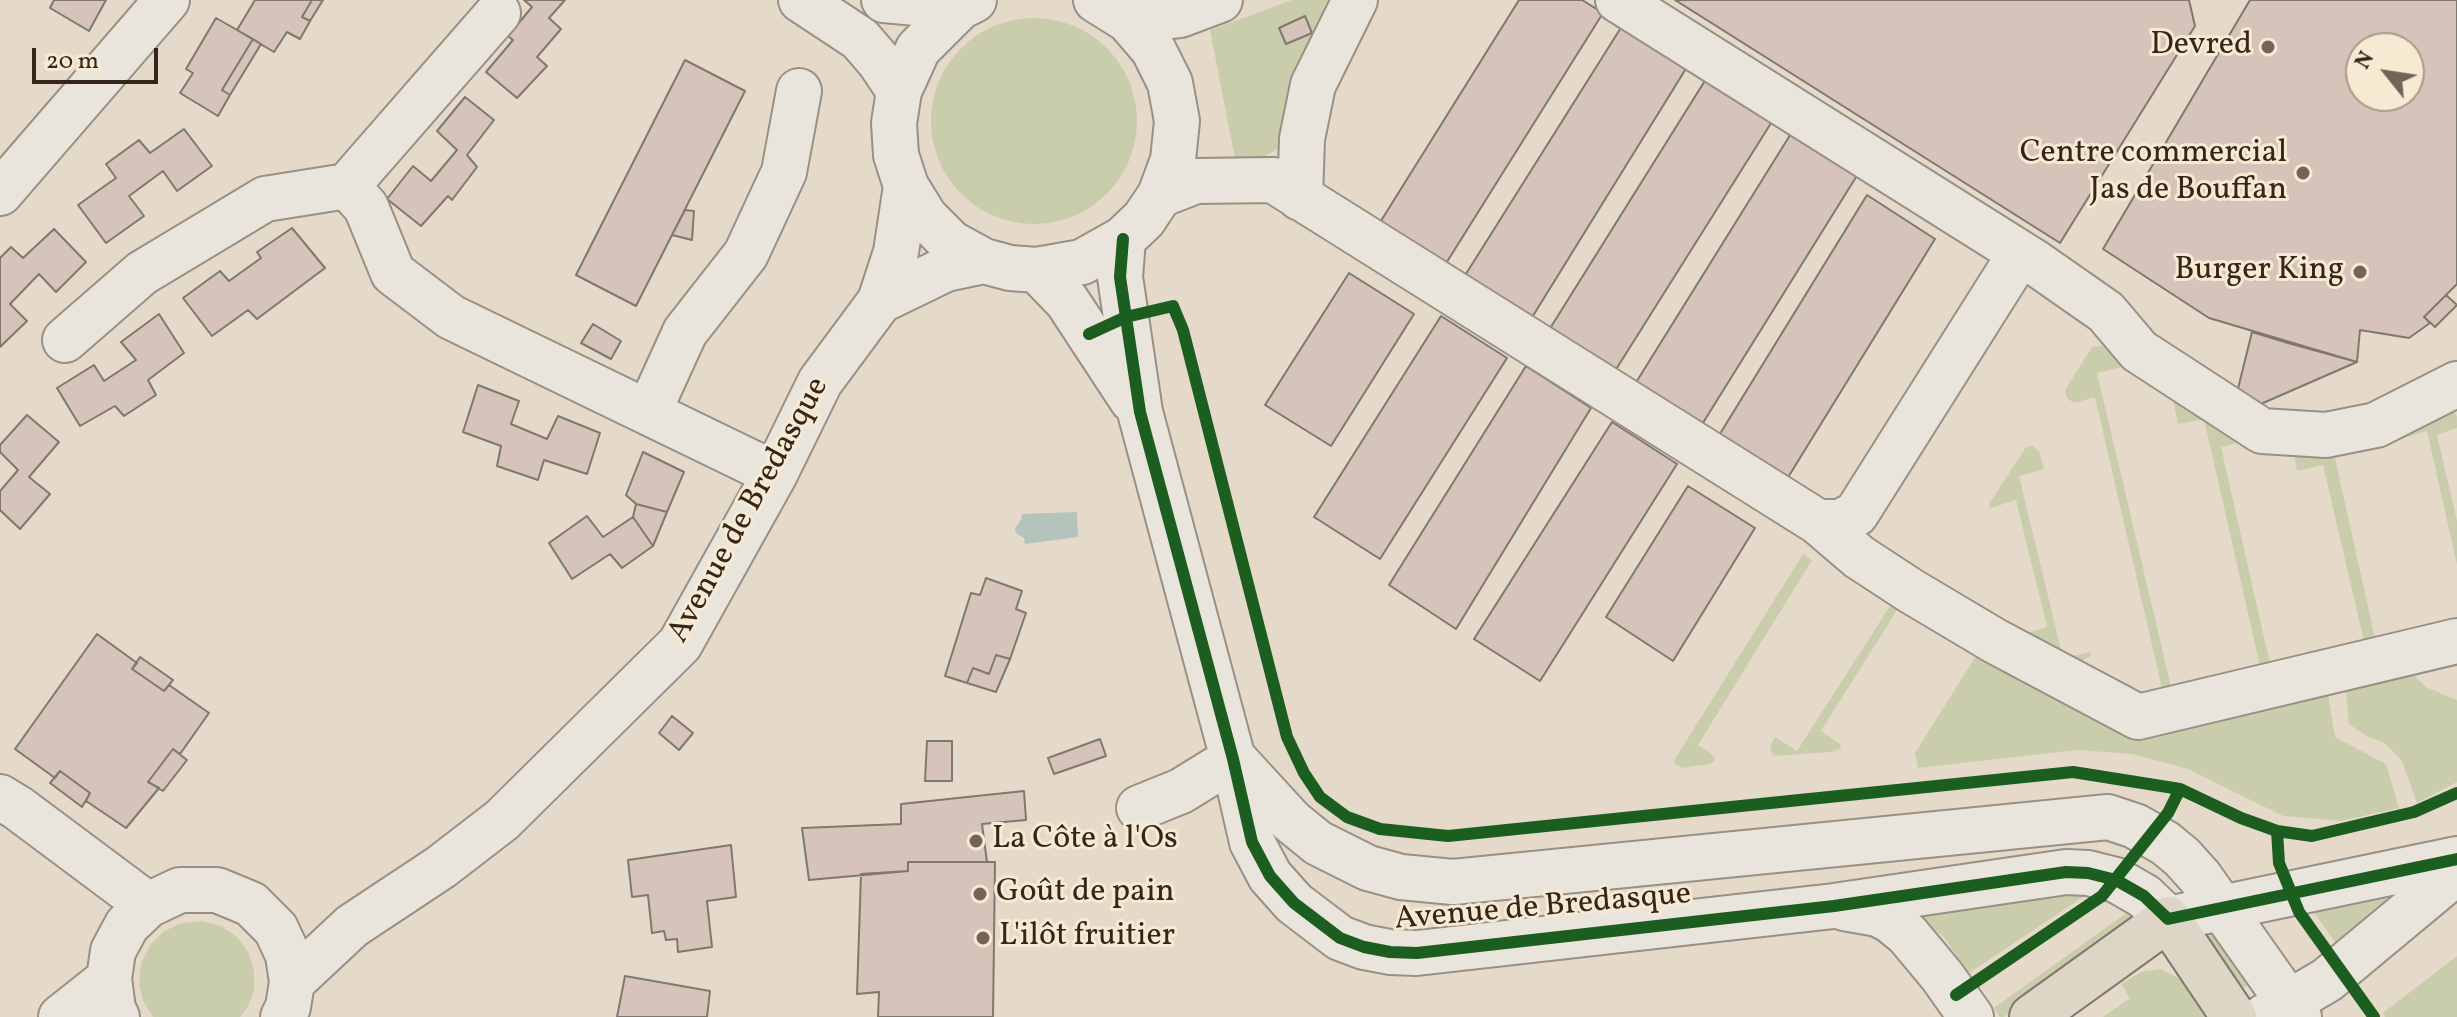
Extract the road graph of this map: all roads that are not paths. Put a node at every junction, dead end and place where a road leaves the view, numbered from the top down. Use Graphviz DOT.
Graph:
graph roads {
  1 [pos="167,0"];
  2 [pos="801,0"];
  3 [pos="884,0"];
  4 [pos="1220,0"];
  5 [pos="1355,0"];
  6 [pos="1385,0"];
  7 [pos="1618,0"];
  8 [pos="967,4"];
  9 [pos="1112,10"];
  10 [pos="498,13"];
  11 [pos="1313,85"];
  12 [pos="799,91"];
  13 [pos="899,91"];
  14 [pos="347,186"];
  15 [pos="906,186"];
  16 [pos="0,193"];
  17 [pos="1160,195"];
  18 [pos="1300,198"];
  19 [pos="1123,239"];
  20 [pos="2034,250"];
  21 [pos="984,261"];
  22 [pos="1037,270"];
  23 [pos="880,301"];
  24 [pos="65,340"];
  25 [pos="2457,384"];
  26 [pos="649,411"];
  27 [pos="1140,412"];
  28 [pos="775,474"];
  29 [pos="1818,522"];
  30 [pos="2457,641"];
  31 [pos="1233,759"];
  32 [pos="0,797"];
  33 [pos="1139,808"];
  34 [pos="2457,859"];
  35 [pos="2457,872"];
  36 [pos="148,905"];
  37 [pos="1834,906"];
  38 [pos="2223,908"];
  39 [pos="2168,919"];
  40 [pos="352,926"];
  41 [pos="276,929"];
  42 [pos="113,998"];
  43 [pos="288,1000"];
  44 [pos="2284,1012"];
  45 [pos="61,1017"];
  46 [pos="1971,1017"];
  47 [pos="2032,1017"];
  48 [pos="2234,1017"];
  1 -- 16 [label="street"];
  2 -- 13 [label="street"];
  3 -- 8 [label="street"];
  4 -- 9 [label="street"];
  5 -- 11 [label="street"];
  6 -- 11 [label="street"];
  7 -- 20 [label="street"];
  8 -- 13 [label="street"];
  9 -- 17 [label="street"];
  10 -- 14 [label="street"];
  11 -- 18 [label="street"];
  12 -- 26 [label="street"];
  13 -- 15 [label="street"];
  14 -- 24 [label="street"];
  14 -- 26 [label="street"];
  15 -- 21 [label="street"];
  15 -- 23 [label="street, Avenue de Bredasque"];
  17 -- 18 [label="street"];
  17 -- 19 [label="street"];
  18 -- 29 [label="street"];
  19 -- 22 [label="street"];
  19 -- 27 [label="street, Avenue de Bredasque"];
  20 -- 25 [label="street"];
  20 -- 29 [label="street"];
  21 -- 22 [label="street"];
  21 -- 23 [label="street, Avenue de Bredasque"];
  22 -- 27 [label="street, Avenue de Bredasque"];
  23 -- 28 [label="street, Avenue de Bredasque"];
  26 -- 28 [label="street"];
  27 -- 31 [label="street, Avenue de Bredasque"];
  28 -- 40 [label="street, Avenue de Bredasque"];
  29 -- 30 [label="street"];
  31 -- 33 [label="street"];
  31 -- 37 [label="street, Avenue de Bredasque"];
  31 -- 38 [label="street, Avenue de Bredasque"];
  32 -- 36 [label="street"];
  34 -- 38 [label="street"];
  35 -- 44 [label="street"];
  36 -- 41 [label="street"];
  36 -- 42 [label="street"];
  37 -- 39 [label="street, Avenue de Bredasque"];
  37 -- 46 [label="street, Avenue de Bredasque"];
  38 -- 39 [label="street"];
  38 -- 44 [label="street, Avenue de Bredasque"];
  39 -- 47 [label="main road"];
  39 -- 48 [label="main road"];
  40 -- 41 [label="street"];
  40 -- 43 [label="street, Avenue de Bredasque"];
  41 -- 43 [label="street"];
  42 -- 45 [label="street"];
}
